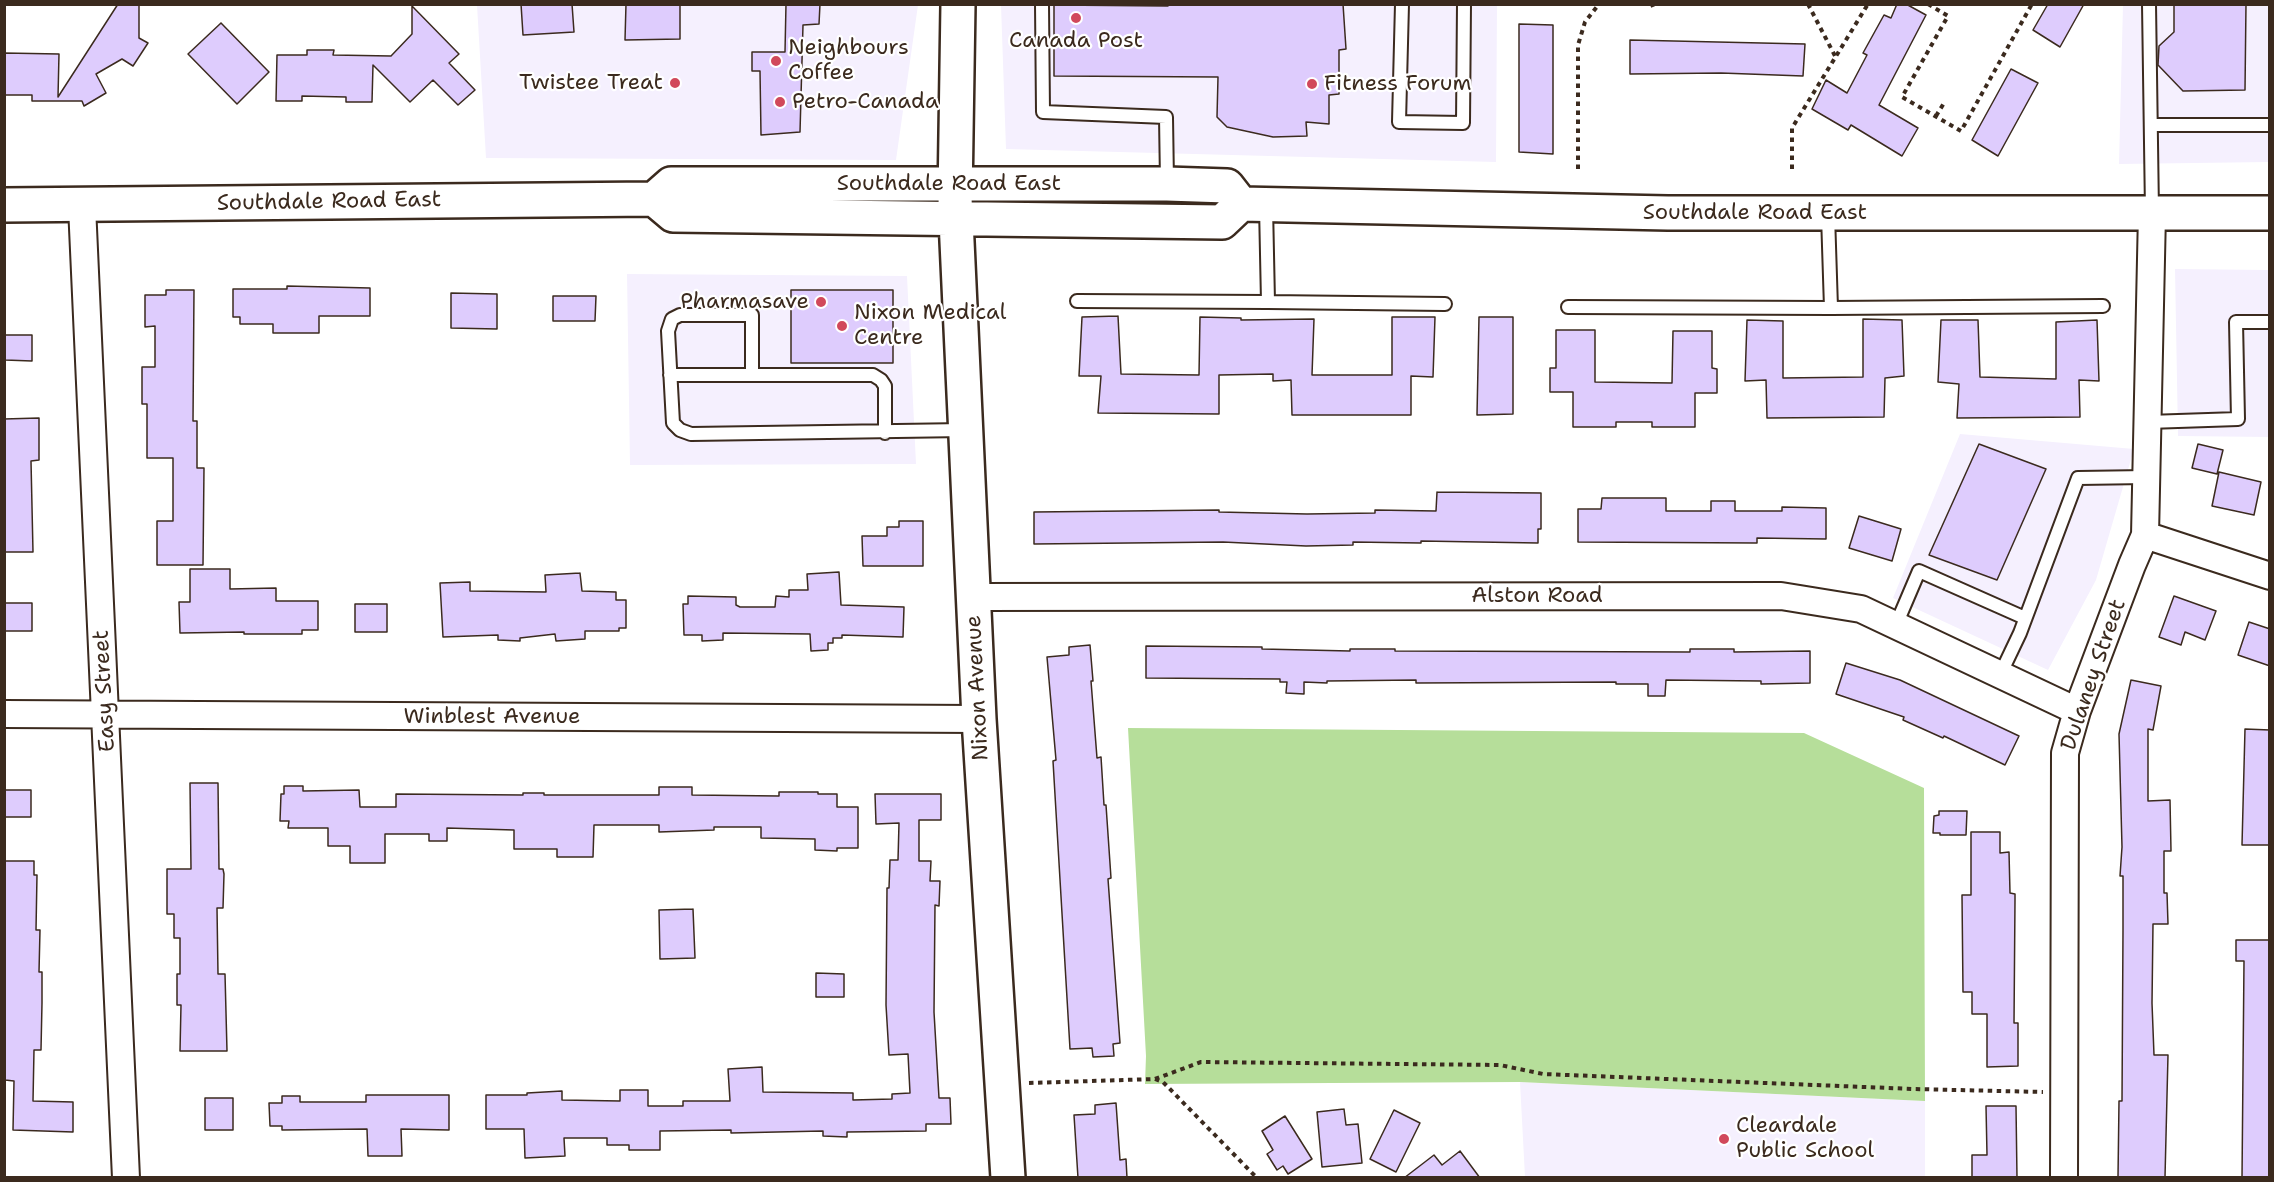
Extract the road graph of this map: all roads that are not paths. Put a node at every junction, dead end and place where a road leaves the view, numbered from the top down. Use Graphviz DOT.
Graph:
graph roads {
  1 [pos="957,4"];
  2 [pos="1042,4"];
  3 [pos="1402,4"];
  4 [pos="1464,4"];
  5 [pos="2149,4"];
  6 [pos="2151,125"];
  7 [pos="2270,125"];
  8 [pos="1167,184"];
  9 [pos="955,200"];
  10 [pos="1253,204"];
  11 [pos="4,205"];
  12 [pos="82,206"];
  13 [pos="1828,213"];
  14 [pos="2152,213"];
  15 [pos="2270,213"];
  16 [pos="1077,301"];
  17 [pos="1268,302"];
  18 [pos="1444,304"];
  19 [pos="2103,306"];
  20 [pos="1568,307"];
  21 [pos="1831,308"];
  22 [pos="2270,322"];
  23 [pos="670,375"];
  24 [pos="752,375"];
  25 [pos="2148,422"];
  26 [pos="966,430"];
  27 [pos="885,433"];
  28 [pos="2147,477"];
  29 [pos="2145,535"];
  30 [pos="2270,576"];
  31 [pos="974,597"];
  32 [pos="2025,618"];
  33 [pos="1896,625"];
  34 [pos="2000,675"];
  35 [pos="2077,711"];
  36 [pos="4,714"];
  37 [pos="106,714"];
  38 [pos="980,719"];
  39 [pos="126,1178"];
  40 [pos="1008,1178"];
  41 [pos="2064,1178"];
  1 -- 9 [label="main road, Nixon Avenue"];
  2 -- 8 [label="lane"];
  3 -- 4 [label="lane"];
  5 -- 6 [label="lane"];
  6 -- 7 [label="lane"];
  6 -- 14 [label="lane"];
  8 -- 9 [label="main road, Southdale Road East"];
  8 -- 10 [label="main road, Southdale Road East"];
  9 -- 10 [label="main road, Southdale Road East"];
  9 -- 12 [label="main road, Southdale Road East"];
  9 -- 26 [label="main road, Nixon Avenue"];
  10 -- 13 [label="main road, Southdale Road East"];
  10 -- 17 [label="lane"];
  11 -- 12 [label="main road, Southdale Road East"];
  12 -- 37 [label="street, Easy Street"];
  13 -- 14 [label="main road, Southdale Road East"];
  13 -- 21 [label="lane"];
  14 -- 15 [label="main road, Southdale Road East"];
  14 -- 25 [label="street, Dulaney Street"];
  16 -- 17 [label="lane"];
  17 -- 18 [label="lane"];
  19 -- 21 [label="lane"];
  20 -- 21 [label="lane"];
  22 -- 25 [label="lane"];
  23 -- 24 [label="lane"];
  23 -- 24 [label="lane"];
  23 -- 27 [label="lane"];
  24 -- 27 [label="lane"];
  25 -- 28 [label="street, Dulaney Street"];
  26 -- 27 [label="lane"];
  26 -- 31 [label="main road, Nixon Avenue"];
  28 -- 29 [label="street, Dulaney Street"];
  28 -- 32 [label="lane"];
  29 -- 30 [label="street"];
  29 -- 35 [label="street, Dulaney Street"];
  31 -- 33 [label="street, Alston Road"];
  31 -- 38 [label="main road, Nixon Avenue"];
  32 -- 33 [label="lane"];
  32 -- 34 [label="lane"];
  33 -- 34 [label="street, Alston Road"];
  34 -- 35 [label="street, Alston Road"];
  35 -- 41 [label="street, Dulaney Street"];
  36 -- 37 [label="street, Winblest Avenue"];
  37 -- 38 [label="street, Winblest Avenue"];
  37 -- 39 [label="street, Easy Street"];
  38 -- 40 [label="main road, Nixon Avenue"];
}
